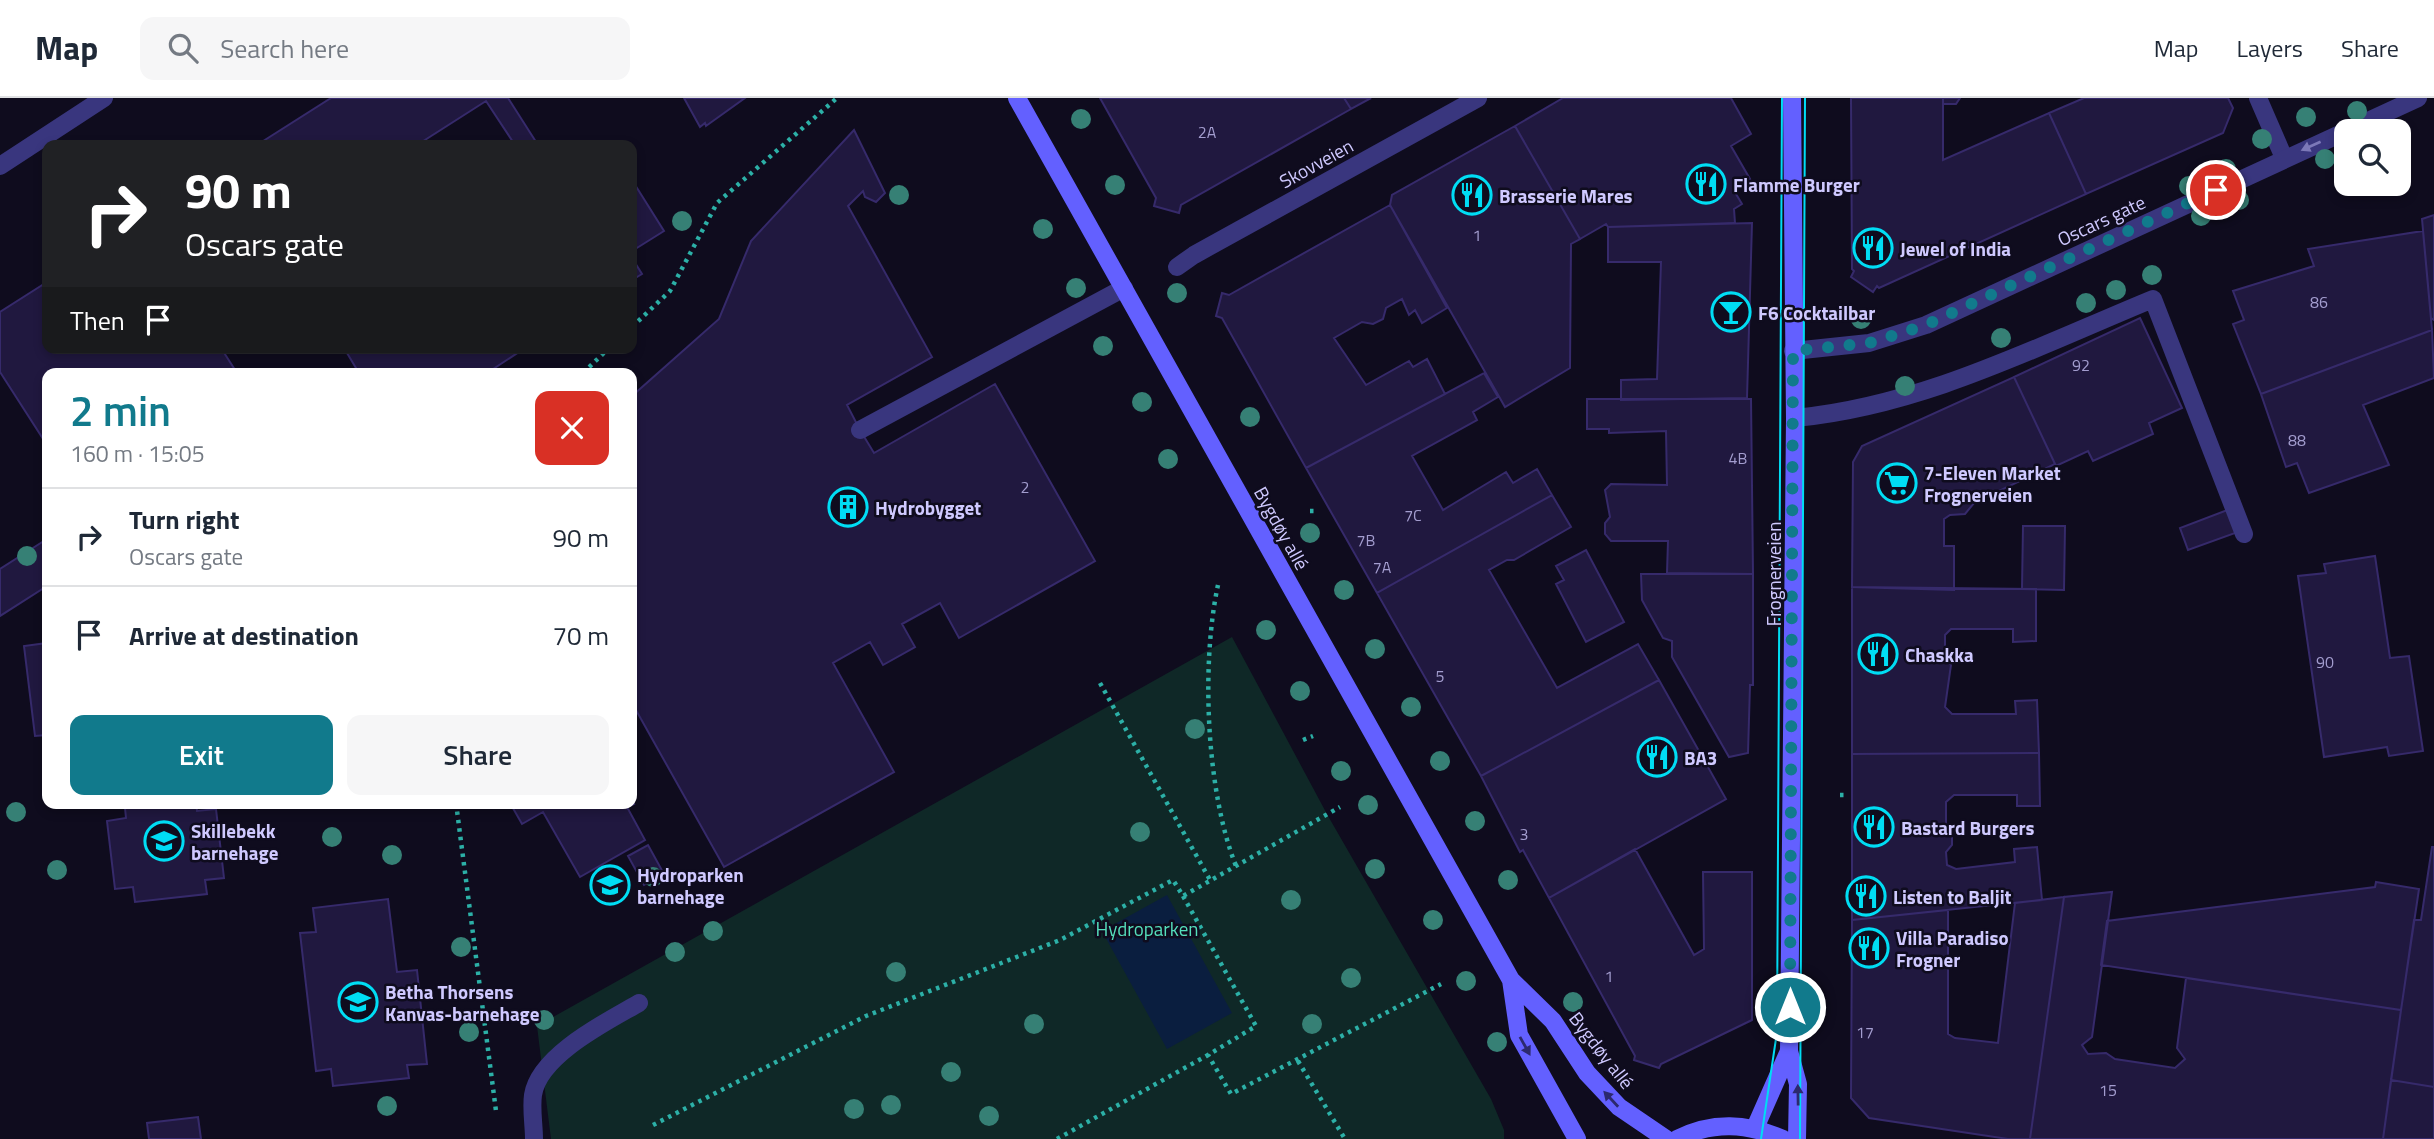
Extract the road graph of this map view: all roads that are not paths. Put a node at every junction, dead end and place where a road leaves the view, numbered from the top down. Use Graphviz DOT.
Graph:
graph roads {
  1 [pos="104,98"];
  2 [pos="1017,98"];
  3 [pos="1478,98"];
  4 [pos="1792,98"];
  5 [pos="2258,98"];
  6 [pos="2418,98"];
  7 [pos="2284,158"];
  8 [pos="0,166"];
  9 [pos="1177,267"];
  10 [pos="1124,288"];
  11 [pos="1793,351"];
  12 [pos="1795,418"];
  13 [pos="860,430"];
  14 [pos="2244,534"];
  15 [pos="1510,980"];
  16 [pos="639,1003"];
  17 [pos="1789,1051"];
  18 [pos="1755,1128"];
  19 [pos="534,1139"];
  20 [pos="1577,1139"];
  21 [pos="1666,1139"];
  22 [pos="1678,1139"];
  23 [pos="1783,1139"];
  24 [pos="1797,1139"];
  1 -- 8 [label="street"];
  2 -- 10 [label="main road, Bygdøy allé"];
  3 -- 9 [label="street, Skovveien"];
  4 -- 11 [label="main road, Frognerveien"];
  5 -- 7 [label="street"];
  6 -- 7 [label="street, Oscars gate, one-way"];
  7 -- 11 [label="street, Oscars gate"];
  10 -- 13 [label="street"];
  10 -- 15 [label="main road, Bygdøy allé"];
  11 -- 12 [label="main road, Frognerveien"];
  12 -- 14 [label="street"];
  12 -- 17 [label="main road, Frognerveien"];
  15 -- 20 [label="main road, Bygdøy allé, one-way"];
  21 -- 15 [label="main road, Bygdøy allé, one-way"];
  16 -- 19 [label="street"];
  17 -- 18 [label="main road, Frognerveien"];
  24 -- 17 [label="main road, Frognerveien, one-way"];
  18 -- 22 [label="main road"];
  18 -- 23 [label="main road"];
}
